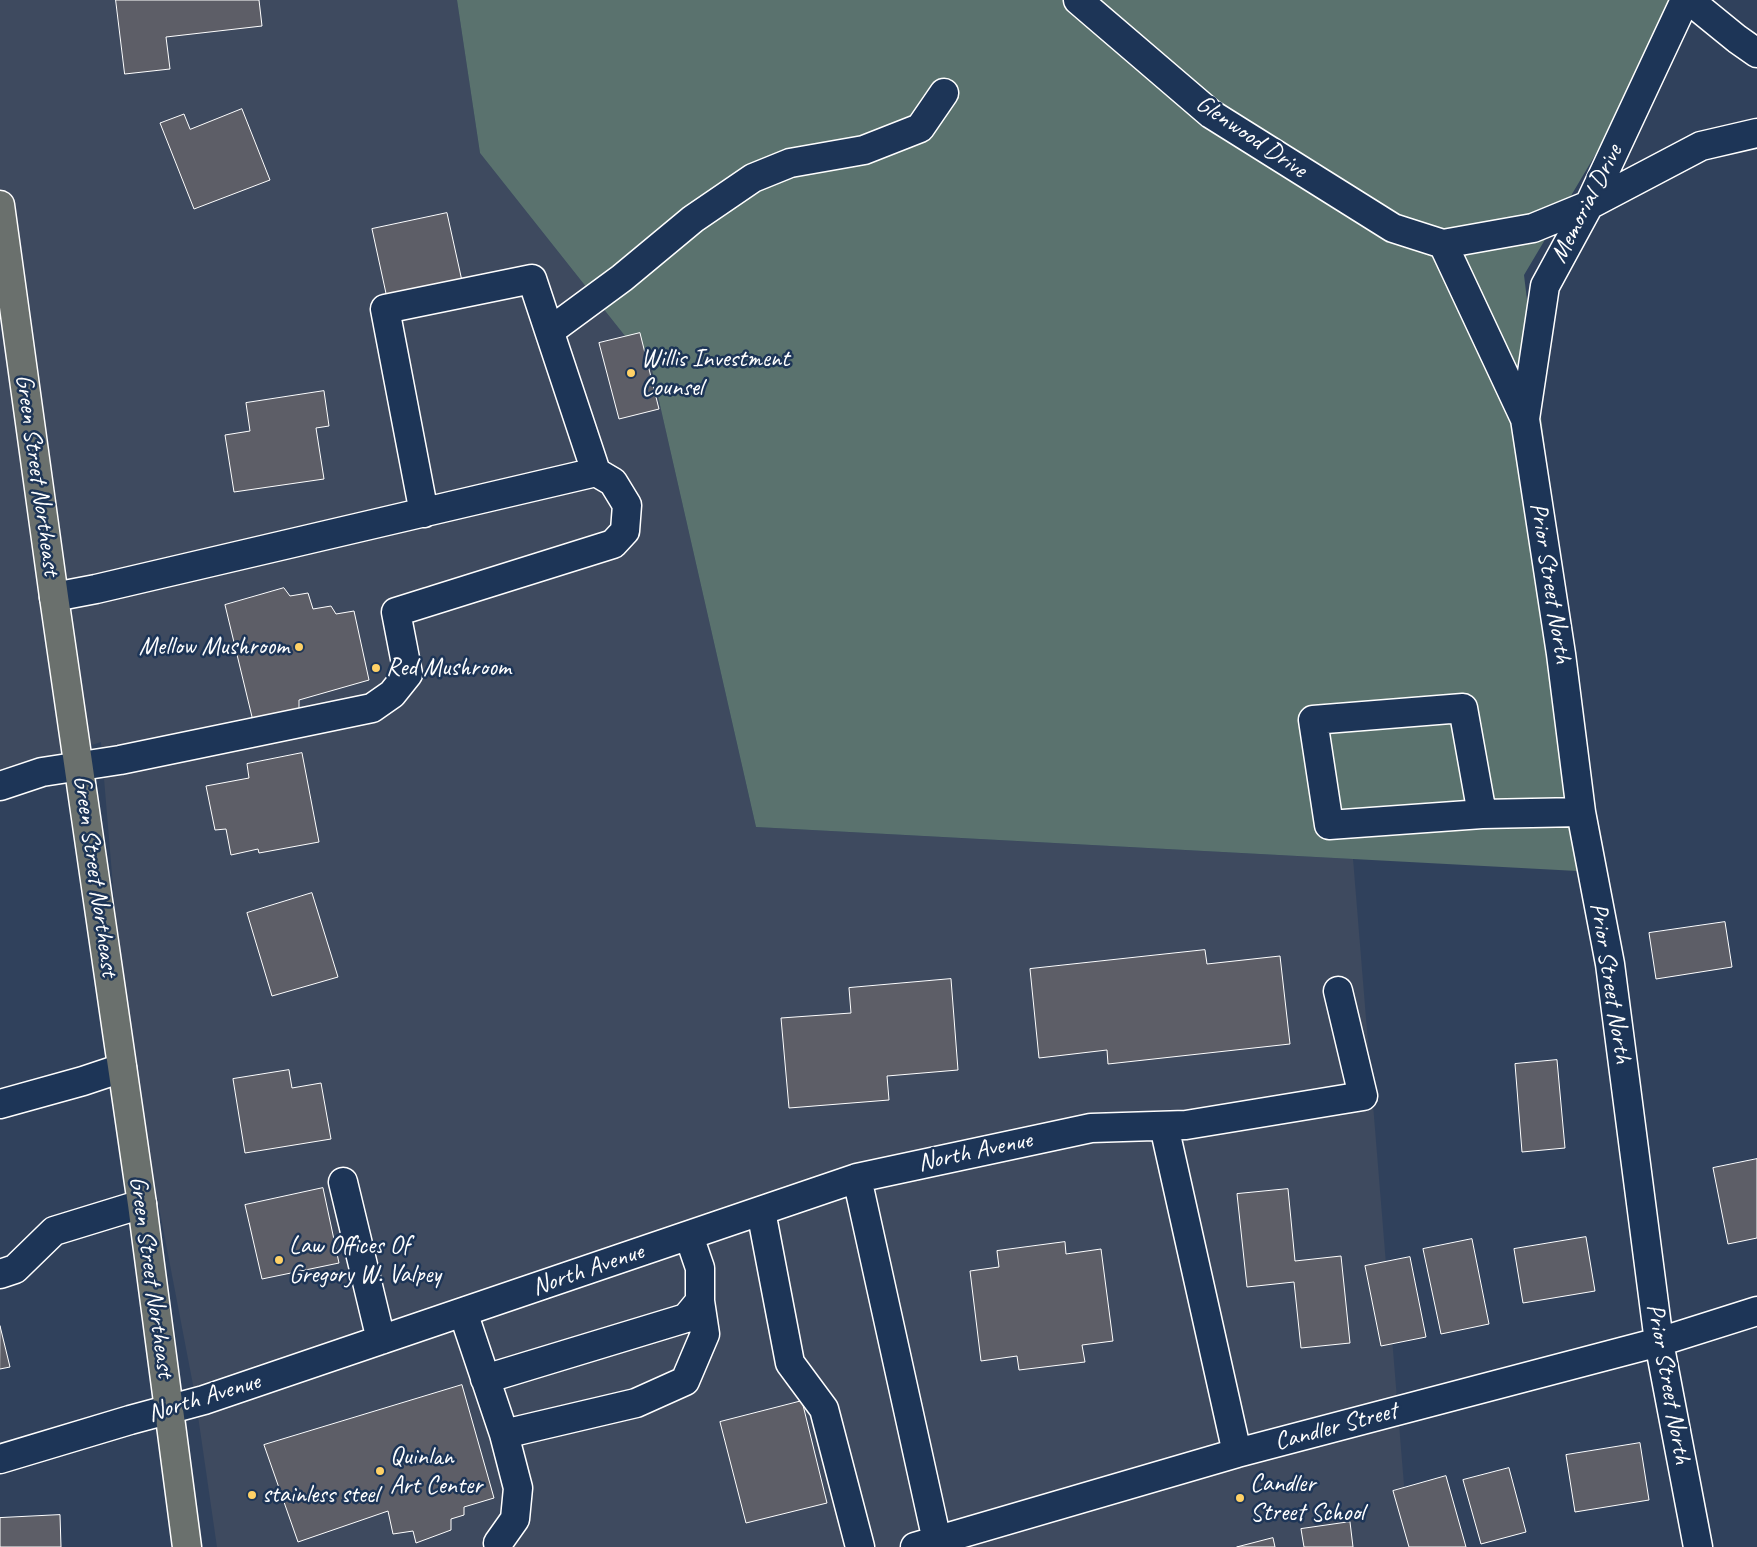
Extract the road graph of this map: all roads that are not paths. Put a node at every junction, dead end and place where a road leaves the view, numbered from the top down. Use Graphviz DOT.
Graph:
graph roads {
  1 [pos="1078,0"];
  2 [pos="1687,0"];
  3 [pos="1757,52"];
  4 [pos="944,93"];
  5 [pos="1757,132"];
  6 [pos="0,205"];
  7 [pos="1589,205"];
  8 [pos="1443,244"];
  9 [pos="550,331"];
  10 [pos="1525,418"];
  11 [pos="596,472"];
  12 [pos="424,513"];
  13 [pos="54,597"];
  14 [pos="80,766"];
  15 [pos="0,786"];
  16 [pos="1581,812"];
  17 [pos="1482,814"];
  18 [pos="1338,990"];
  19 [pos="122,1068"];
  20 [pos="0,1104"];
  21 [pos="1175,1125"];
  22 [pos="857,1178"];
  23 [pos="343,1182"];
  24 [pos="142,1204"];
  25 [pos="761,1211"];
  26 [pos="689,1236"];
  27 [pos="0,1274"];
  28 [pos="700,1301"];
  29 [pos="1757,1311"];
  30 [pos="463,1312"];
  31 [pos="381,1340"];
  32 [pos="1659,1342"];
  33 [pos="485,1379"];
  34 [pos="170,1410"];
  35 [pos="504,1434"];
  36 [pos="1237,1453"];
  37 [pos="0,1459"];
  38 [pos="926,1544"];
  39 [pos="495,1546"];
  40 [pos="187,1547"];
  41 [pos="860,1547"];
  42 [pos="1698,1547"];
  1 -- 8 [label="street, Glenwood Drive"];
  2 -- 3 [label="street"];
  2 -- 7 [label="street, Memorial Drive"];
  4 -- 9 [label="street"];
  5 -- 7 [label="street, Glenwood Drive"];
  6 -- 13 [label="highway, Green Street Northeast"];
  7 -- 8 [label="street, Glenwood Drive"];
  7 -- 10 [label="street, Memorial Drive"];
  8 -- 10 [label="street"];
  9 -- 11 [label="street"];
  9 -- 12 [label="street"];
  10 -- 16 [label="street, Prior Street North"];
  11 -- 12 [label="street"];
  11 -- 14 [label="street"];
  12 -- 13 [label="street"];
  13 -- 14 [label="highway, Green Street Northeast"];
  14 -- 15 [label="street"];
  14 -- 19 [label="highway, Green Street Northeast"];
  16 -- 17 [label="street"];
  16 -- 32 [label="street, Prior Street North"];
  17 -- 17 [label="street"];
  18 -- 21 [label="street, North Avenue"];
  19 -- 20 [label="street"];
  19 -- 24 [label="highway, Green Street Northeast"];
  21 -- 22 [label="street, North Avenue"];
  21 -- 36 [label="street"];
  22 -- 25 [label="street, North Avenue"];
  22 -- 38 [label="street"];
  23 -- 31 [label="street"];
  24 -- 27 [label="street"];
  24 -- 34 [label="highway, Green Street Northeast"];
  25 -- 26 [label="street, North Avenue"];
  25 -- 41 [label="street"];
  26 -- 28 [label="street"];
  26 -- 30 [label="street, North Avenue"];
  28 -- 33 [label="street"];
  28 -- 35 [label="street"];
  29 -- 32 [label="street, Candler Street"];
  30 -- 31 [label="street, North Avenue"];
  30 -- 33 [label="street"];
  31 -- 34 [label="street, North Avenue"];
  32 -- 36 [label="street, Candler Street"];
  32 -- 42 [label="street, Prior Street North"];
  33 -- 35 [label="street"];
  34 -- 37 [label="street, North Avenue"];
  34 -- 40 [label="highway, Green Street Northeast"];
  35 -- 39 [label="street"];
  36 -- 38 [label="street, Candler Street"];
}
